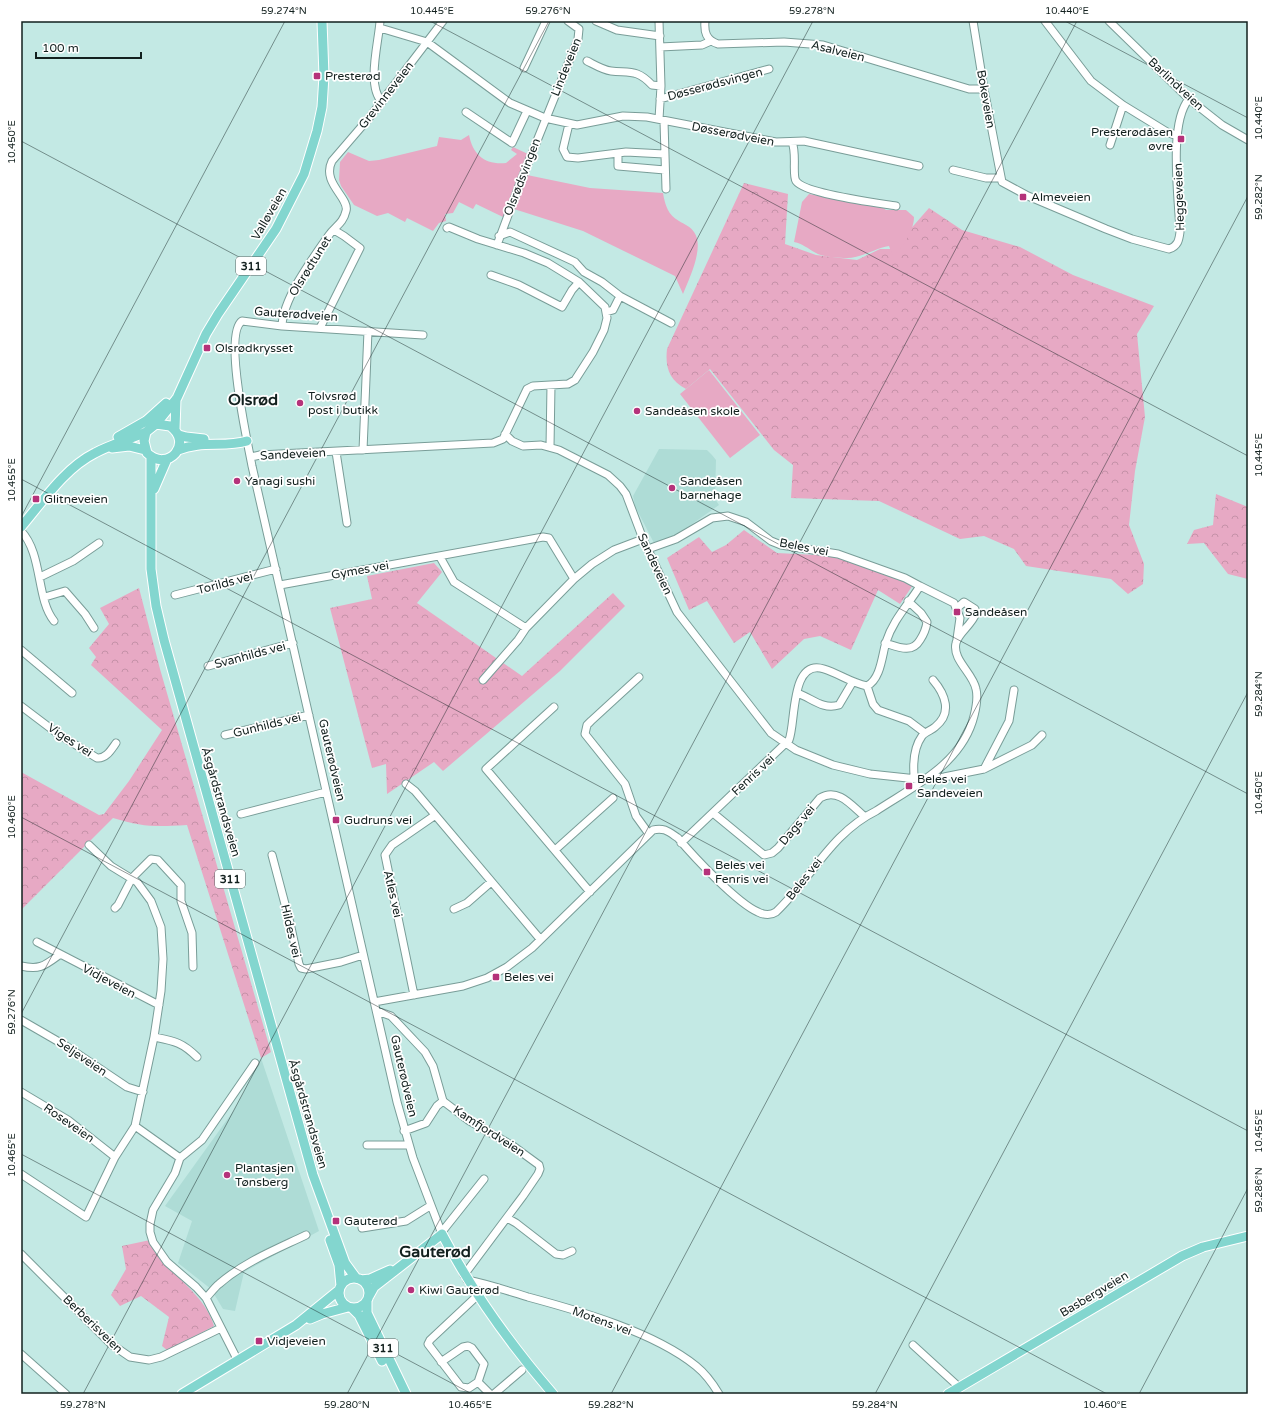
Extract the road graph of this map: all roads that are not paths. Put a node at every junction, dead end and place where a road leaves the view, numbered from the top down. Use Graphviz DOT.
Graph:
graph roads {
  1 [pos="316,21"];
  2 [pos="322,21"];
  3 [pos="443,21"];
  4 [pos="546,21"];
  5 [pos="568,21"];
  6 [pos="596,21"];
  7 [pos="659,21"];
  8 [pos="705,21"];
  9 [pos="973,21"];
  10 [pos="1045,21"];
  11 [pos="1109,21"];
  12 [pos="380,24"];
  13 [pos="660,36"];
  14 [pos="711,41"];
  15 [pos="427,42"];
  16 [pos="323,46"];
  17 [pos="660,47"];
  18 [pos="587,61"];
  19 [pos="524,68"];
  20 [pos="769,69"];
  21 [pos="661,86"];
  22 [pos="984,89"];
  23 [pos="1189,99"];
  24 [pos="660,100"];
  25 [pos="382,102"];
  26 [pos="1123,105"];
  27 [pos="466,112"];
  28 [pos="527,112"];
  29 [pos="546,118"];
  30 [pos="662,120"];
  31 [pos="570,124"];
  32 [pos="1177,136"];
  33 [pos="1248,140"];
  34 [pos="792,142"];
  35 [pos="1110,145"];
  36 [pos="618,153"];
  37 [pos="664,154"];
  38 [pos="919,166"];
  39 [pos="330,168"];
  40 [pos="665,170"];
  41 [pos="953,170"];
  42 [pos="1000,178"];
  43 [pos="666,189"];
  44 [pos="896,206"];
  45 [pos="447,228"];
  46 [pos="334,230"];
  47 [pos="500,236"];
  48 [pos="497,245"];
  49 [pos="491,274"];
  50 [pos="579,282"];
  51 [pos="620,296"];
  52 [pos="606,312"];
  53 [pos="671,323"];
  54 [pos="282,326"];
  55 [pos="320,328"];
  56 [pos="368,331"];
  57 [pos="423,335"];
  58 [pos="183,383"];
  59 [pos="552,385"];
  60 [pos="177,398"];
  61 [pos="156,424"];
  62 [pos="146,432"];
  63 [pos="177,432"];
  64 [pos="505,434"];
  65 [pos="247,441"];
  66 [pos="550,447"];
  67 [pos="104,448"];
  68 [pos="178,450"];
  69 [pos="363,450"];
  70 [pos="95,452"];
  71 [pos="336,452"];
  72 [pos="148,453"];
  73 [pos="250,457"];
  74 [pos="167,459"];
  75 [pos="151,502"];
  76 [pos="347,523"];
  77 [pos="21,527"];
  78 [pos="21,531"];
  79 [pos="642,539"];
  80 [pos="99,543"];
  81 [pos="648,549"];
  82 [pos="440,556"];
  83 [pos="276,569"];
  84 [pos="40,577"];
  85 [pos="574,579"];
  86 [pos="280,585"];
  87 [pos="919,587"];
  88 [pos="175,595"];
  89 [pos="45,597"];
  90 [pos="908,601"];
  91 [pos="957,608"];
  92 [pos="54,621"];
  93 [pos="94,628"];
  94 [pos="526,628"];
  95 [pos="956,641"];
  96 [pos="292,643"];
  97 [pos="885,643"];
  98 [pos="21,650"];
  99 [pos="208,666"];
  100 [pos="639,677"];
  101 [pos="483,680"];
  102 [pos="933,680"];
  103 [pos="852,683"];
  104 [pos="867,686"];
  105 [pos="1014,690"];
  106 [pos="72,693"];
  107 [pos="797,693"];
  108 [pos="21,707"];
  109 [pos="554,707"];
  110 [pos="309,715"];
  111 [pos="925,733"];
  112 [pos="225,735"];
  113 [pos="1042,735"];
  114 [pos="116,743"];
  115 [pos="786,744"];
  116 [pos="984,769"];
  117 [pos="921,779"];
  118 [pos="406,784"];
  119 [pos="326,792"];
  120 [pos="613,798"];
  121 [pos="713,813"];
  122 [pos="241,814"];
  123 [pos="434,816"];
  124 [pos="865,817"];
  125 [pos="649,834"];
  126 [pos="681,843"];
  127 [pos="90,845"];
  128 [pos="555,850"];
  129 [pos="272,855"];
  130 [pos="132,878"];
  131 [pos="491,882"];
  132 [pos="590,892"];
  133 [pos="115,908"];
  134 [pos="454,909"];
  135 [pos="540,939"];
  136 [pos="37,942"];
  137 [pos="363,954"];
  138 [pos="60,955"];
  139 [pos="21,966"];
  140 [pos="193,967"];
  141 [pos="414,995"];
  142 [pos="374,1002"];
  143 [pos="159,1006"];
  144 [pos="377,1011"];
  145 [pos="21,1020"];
  146 [pos="154,1037"];
  147 [pos="197,1057"];
  148 [pos="256,1063"];
  149 [pos="21,1092"];
  150 [pos="143,1092"];
  151 [pos="443,1101"];
  152 [pos="135,1126"];
  153 [pos="404,1131"];
  154 [pos="367,1145"];
  155 [pos="409,1145"];
  156 [pos="115,1157"];
  157 [pos="180,1158"];
  158 [pos="21,1174"];
  159 [pos="484,1179"];
  160 [pos="320,1196"];
  161 [pos="430,1206"];
  162 [pos="507,1218"];
  163 [pos="362,1228"];
  164 [pos="442,1233"];
  165 [pos="306,1235"];
  166 [pos="1248,1236"];
  167 [pos="572,1251"];
  168 [pos="21,1254"];
  169 [pos="407,1260"];
  170 [pos="465,1277"];
  171 [pos="358,1279"];
  172 [pos="340,1288"];
  173 [pos="477,1296"];
  174 [pos="206,1298"];
  175 [pos="368,1298"];
  176 [pos="350,1308"];
  177 [pos="296,1325"];
  178 [pos="221,1328"];
  179 [pos="913,1345"];
  180 [pos="21,1354"];
  181 [pos="237,1359"];
  182 [pos="441,1362"];
  183 [pos="522,1370"];
  184 [pos="478,1382"];
  185 [pos="959,1388"];
  186 [pos="66,1394"];
  187 [pos="182,1394"];
  188 [pos="400,1394"];
  189 [pos="406,1394"];
  190 [pos="490,1394"];
  191 [pos="494,1394"];
  192 [pos="553,1394"];
  193 [pos="719,1394"];
  194 [pos="948,1394"];
  1 -- 16 [label="main road, Valløveien / 311"];
  2 -- 16 [label="main road, Valløveien / 311"];
  3 -- 15 [label="street, Grevinneveien"];
  4 -- 19 [label="street"];
  5 -- 29 [label="street, Lindeveien"];
  6 -- 13 [label="street"];
  7 -- 13 [label="street, Døsserødsvingen"];
  8 -- 14 [label="street"];
  9 -- 22 [label="street, Bokeveien"];
  10 -- 26 [label="street"];
  11 -- 23 [label="street, Barlindveien"];
  12 -- 15 [label="street, Døsserødveien"];
  12 -- 25 [label="street"];
  13 -- 17 [label="street, Døsserødsvingen"];
  14 -- 17 [label="street"];
  14 -- 22 [label="street, Asalveien"];
  15 -- 25 [label="street, Grevinneveien"];
  15 -- 28 [label="street, Døsserødveien"];
  16 -- 58 [label="main road, Valløveien / 311"];
  17 -- 21 [label="street, Døsserødsvingen"];
  18 -- 21 [label="street, Døsserødsvingen"];
  20 -- 24 [label="street, Døsserødsvingen"];
  21 -- 24 [label="street, Døsserødsvingen"];
  22 -- 42 [label="street, Bokeveien"];
  23 -- 32 [label="street, Heggeveien"];
  23 -- 33 [label="street, Barlindveien"];
  24 -- 30 [label="street, Døsserødsvingen"];
  25 -- 39 [label="street, Grevinneveien"];
  26 -- 32 [label="street"];
  26 -- 35 [label="street"];
  27 -- 28 [label="street"];
  28 -- 29 [label="street, Døsserødveien"];
  29 -- 31 [label="street, Døsserødveien"];
  29 -- 47 [label="street, Olsrødsvingen"];
  30 -- 31 [label="street, Døsserødveien"];
  30 -- 34 [label="street, Døsserødveien"];
  30 -- 37 [label="street, Døsserødsvingen"];
  31 -- 36 [label="street"];
  32 -- 42 [label="street, Heggeveien"];
  34 -- 38 [label="street, Døsserødveien"];
  34 -- 44 [label="street"];
  36 -- 37 [label="street"];
  36 -- 40 [label="street"];
  37 -- 40 [label="street, Døsserødsvingen"];
  39 -- 46 [label="street, Olsrødtunet"];
  40 -- 43 [label="street, Døsserødsvingen"];
  41 -- 42 [label="street"];
  45 -- 48 [label="street"];
  46 -- 54 [label="street, Olsrødtunet"];
  46 -- 55 [label="street, Olsrødtunet"];
  47 -- 48 [label="street, Olsrødsvingen"];
  47 -- 51 [label="street, Olsrødsvingen"];
  48 -- 50 [label="street"];
  49 -- 50 [label="street"];
  50 -- 52 [label="street"];
  51 -- 52 [label="street"];
  51 -- 53 [label="street, Olsrødsvingen"];
  52 -- 59 [label="street"];
  54 -- 55 [label="street, Gauterødveien"];
  54 -- 65 [label="street, Gauterødveien"];
  55 -- 56 [label="street, Gauterødveien"];
  56 -- 57 [label="street, Gauterødveien"];
  56 -- 69 [label="street"];
  58 -- 60 [label="main road, Valløveien / 311"];
  58 -- 70 [label="main road"];
  59 -- 64 [label="street"];
  59 -- 66 [label="street"];
  60 -- 61 [label="main road, Valløveien / 311"];
  60 -- 63 [label="main road, Valløveien / 311"];
  61 -- 62 [label="main road, 311"];
  61 -- 63 [label="main road"];
  62 -- 67 [label="main road"];
  62 -- 72 [label="main road, 311"];
  63 -- 65 [label="main road"];
  63 -- 68 [label="main road, 311"];
  64 -- 66 [label="street, Sandeveien"];
  64 -- 69 [label="street, Sandeveien"];
  65 -- 68 [label="main road"];
  65 -- 73 [label="street, Gauterødveien"];
  66 -- 79 [label="street, Sandeveien"];
  67 -- 70 [label="main road"];
  67 -- 72 [label="main road"];
  68 -- 74 [label="main road, 311"];
  69 -- 71 [label="street, Sandeveien"];
  70 -- 77 [label="main road"];
  71 -- 73 [label="street, Sandeveien"];
  71 -- 76 [label="street, Sandeveien"];
  72 -- 74 [label="main road"];
  72 -- 75 [label="main road, Åsgårdstrandsveien / 311"];
  73 -- 83 [label="street, Gauterødveien"];
  74 -- 75 [label="main road, Åsgårdstrandsveien / 311"];
  75 -- 160 [label="main road, Åsgårdstrandsveien / 311"];
  78 -- 84 [label="street"];
  79 -- 81 [label="street, Sandeveien"];
  79 -- 85 [label="street"];
  80 -- 84 [label="street"];
  81 -- 87 [label="street, Beles vei"];
  81 -- 115 [label="street, Sandeveien"];
  82 -- 85 [label="street, Gymes vei"];
  82 -- 86 [label="street, Gymes vei"];
  82 -- 94 [label="street"];
  83 -- 86 [label="street, Gauterødveien"];
  83 -- 88 [label="street, Torilds vei"];
  84 -- 89 [label="street"];
  85 -- 94 [label="street"];
  86 -- 96 [label="street, Gauterødveien"];
  87 -- 90 [label="street"];
  87 -- 91 [label="street, Beles vei"];
  89 -- 92 [label="street"];
  89 -- 93 [label="street"];
  90 -- 97 [label="street"];
  90 -- 97 [label="street"];
  91 -- 95 [label="street, Beles vei"];
  91 -- 95 [label="street"];
  94 -- 101 [label="street"];
  95 -- 117 [label="street, Beles vei"];
  96 -- 99 [label="street, Svanhilds vei"];
  96 -- 110 [label="street, Gauterødveien"];
  97 -- 104 [label="street"];
  98 -- 106 [label="street"];
  100 -- 125 [label="street"];
  102 -- 111 [label="street"];
  103 -- 104 [label="street, Fenris vei"];
  103 -- 107 [label="street"];
  103 -- 107 [label="street, Fenris vei"];
  104 -- 111 [label="street"];
  105 -- 116 [label="street"];
  107 -- 115 [label="street, Fenris vei"];
  108 -- 114 [label="street, Viges vei"];
  109 -- 128 [label="street"];
  110 -- 112 [label="street, Gunhilds vei"];
  110 -- 119 [label="street, Gauterødveien"];
  111 -- 117 [label="street"];
  113 -- 116 [label="street, Sandeveien"];
  115 -- 117 [label="street, Sandeveien"];
  115 -- 121 [label="street, Fenris vei"];
  116 -- 117 [label="street, Sandeveien"];
  117 -- 124 [label="street, Beles vei"];
  118 -- 123 [label="street"];
  119 -- 122 [label="street"];
  119 -- 137 [label="street, Gauterødveien"];
  120 -- 128 [label="street"];
  121 -- 124 [label="street, Dags vei"];
  121 -- 126 [label="street, Fenris vei"];
  123 -- 131 [label="street"];
  123 -- 141 [label="street, Atles vei"];
  124 -- 126 [label="street, Beles vei"];
  125 -- 126 [label="street, Beles vei"];
  125 -- 132 [label="street"];
  127 -- 130 [label="street"];
  128 -- 132 [label="street"];
  129 -- 137 [label="street, Hildes vei"];
  130 -- 133 [label="street"];
  130 -- 140 [label="street"];
  130 -- 143 [label="street"];
  131 -- 134 [label="street"];
  131 -- 135 [label="street"];
  132 -- 135 [label="street"];
  135 -- 141 [label="street"];
  136 -- 138 [label="street, Vidjeveien"];
  137 -- 142 [label="street, Gauterødveien"];
  138 -- 139 [label="street"];
  138 -- 143 [label="street, Vidjeveien"];
  141 -- 142 [label="street"];
  142 -- 144 [label="street, Gauterødveien"];
  143 -- 146 [label="street"];
  144 -- 151 [label="street, Kamfjordveien"];
  144 -- 153 [label="street, Gauterødveien"];
  145 -- 150 [label="street, Seljeveien"];
  146 -- 147 [label="street"];
  146 -- 150 [label="street"];
  148 -- 157 [label="street"];
  149 -- 156 [label="street, Roseveien"];
  150 -- 152 [label="street"];
  151 -- 153 [label="street, Gauterødveien"];
  151 -- 162 [label="street, Kamfjordveien"];
  152 -- 156 [label="street"];
  152 -- 157 [label="street"];
  153 -- 155 [label="street, Gauterødveien"];
  154 -- 155 [label="street"];
  155 -- 161 [label="street, Gauterødveien"];
  156 -- 158 [label="street"];
  157 -- 174 [label="street"];
  159 -- 164 [label="street"];
  160 -- 171 [label="main road, Åsgårdstrandsveien / 311"];
  160 -- 172 [label="main road, Åsgårdstrandsveien / 311"];
  161 -- 163 [label="street"];
  161 -- 164 [label="street, Gauterødveien"];
  162 -- 167 [label="street"];
  162 -- 170 [label="street, Kamfjordveien"];
  164 -- 169 [label="main road"];
  164 -- 170 [label="main road, Gauterødveien"];
  165 -- 174 [label="street"];
  166 -- 185 [label="main road, Basbergveien"];
  168 -- 178 [label="street, Berberisveien"];
  169 -- 171 [label="main road"];
  169 -- 175 [label="main road"];
  170 -- 173 [label="main road, Gauterødveien"];
  170 -- 193 [label="street, Motens vei"];
  171 -- 172 [label="main road"];
  171 -- 175 [label="main road, Åsgårdstrandsveien / 311"];
  172 -- 176 [label="main road, Åsgårdstrandsveien / 311"];
  172 -- 177 [label="main road"];
  173 -- 182 [label="street"];
  173 -- 192 [label="main road, Gauterødveien"];
  174 -- 178 [label="street"];
  175 -- 176 [label="main road"];
  175 -- 189 [label="main road, Åsgårdstrandsveien / 311"];
  176 -- 177 [label="main road"];
  176 -- 188 [label="main road, Åsgårdstrandsveien / 311"];
  177 -- 181 [label="main road"];
  178 -- 181 [label="street"];
  179 -- 185 [label="street"];
  180 -- 186 [label="street"];
  181 -- 187 [label="main road"];
  182 -- 184 [label="street"];
  182 -- 184 [label="street"];
  183 -- 191 [label="street"];
  184 -- 190 [label="street"];
  185 -- 194 [label="main road, Basbergveien"];
}
